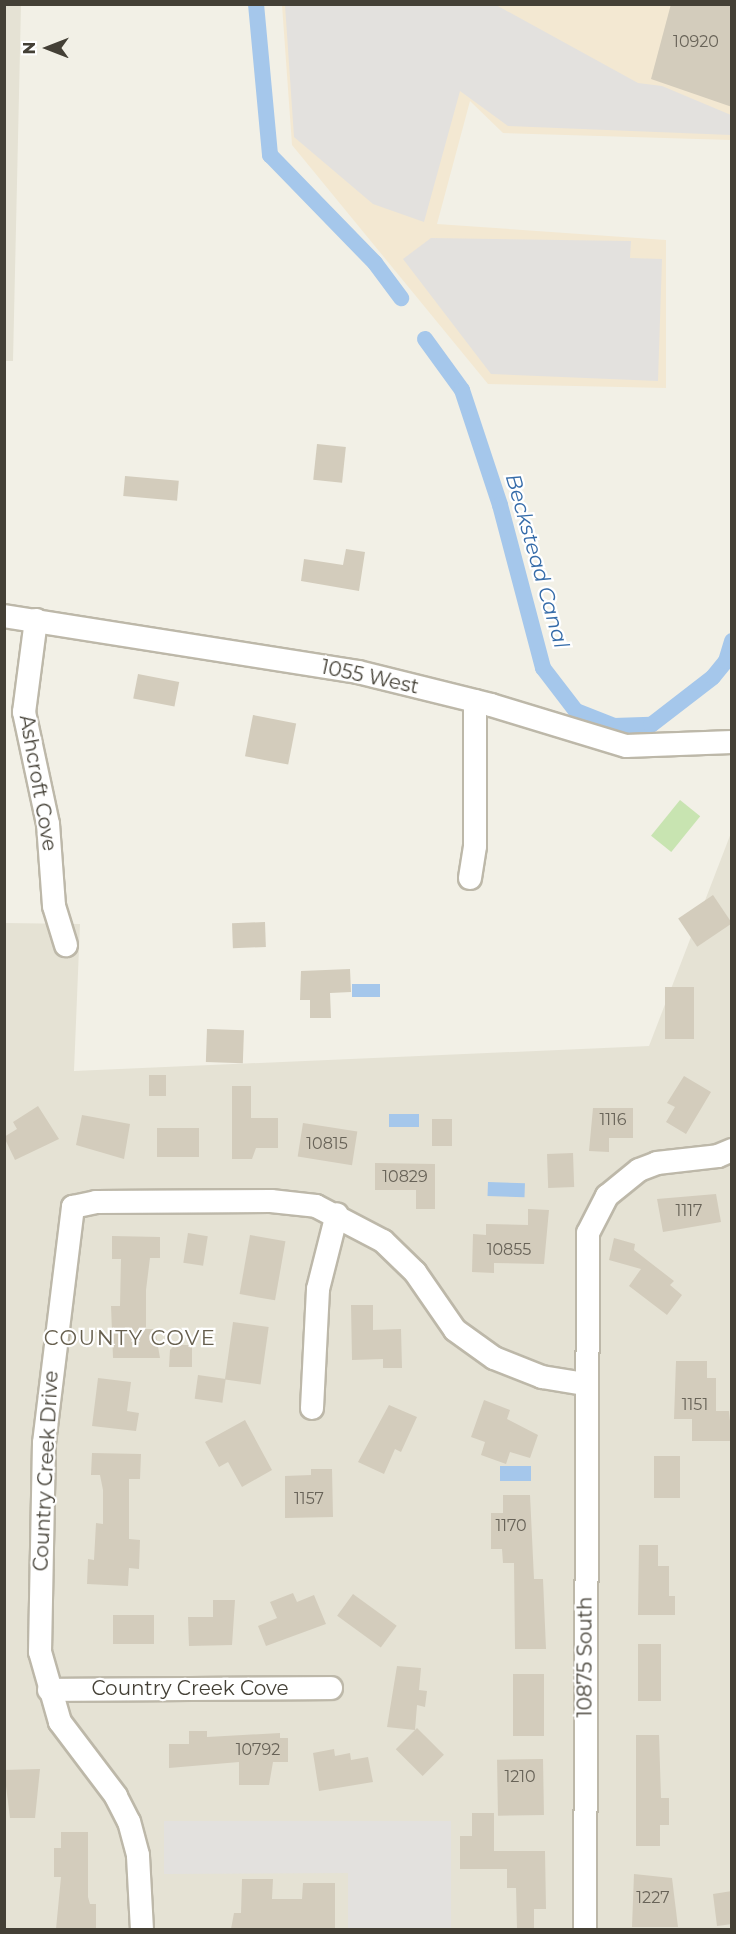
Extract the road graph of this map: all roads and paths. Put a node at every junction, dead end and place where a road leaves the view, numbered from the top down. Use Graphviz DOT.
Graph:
graph roads {
  1 [pos="4,616"];
  2 [pos="36,620"];
  3 [pos="475,701"];
  4 [pos="732,742"];
  5 [pos="470,878"];
  6 [pos="66,945"];
  7 [pos="732,1150"];
  8 [pos="337,1214"];
  9 [pos="585,1384"];
  10 [pos="312,1408"];
  11 [pos="330,1688"];
  12 [pos="49,1690"];
  13 [pos="142,1929"];
  14 [pos="585,1929"];
  1 -- 2 [label="street, 1055 West"];
  2 -- 3 [label="street, 1055 West"];
  2 -- 6 [label="street, Ashcroft Cove"];
  3 -- 4 [label="street, 1055 West"];
  3 -- 5 [label="street"];
  7 -- 9 [label="street, 10875 South"];
  8 -- 9 [label="street, Country Creek Drive"];
  8 -- 10 [label="street"];
  8 -- 12 [label="street, Country Creek Drive"];
  9 -- 14 [label="street, 10875 South"];
  11 -- 12 [label="street, Country Creek Cove"];
  12 -- 13 [label="street, Country Creek Drive"];
}
